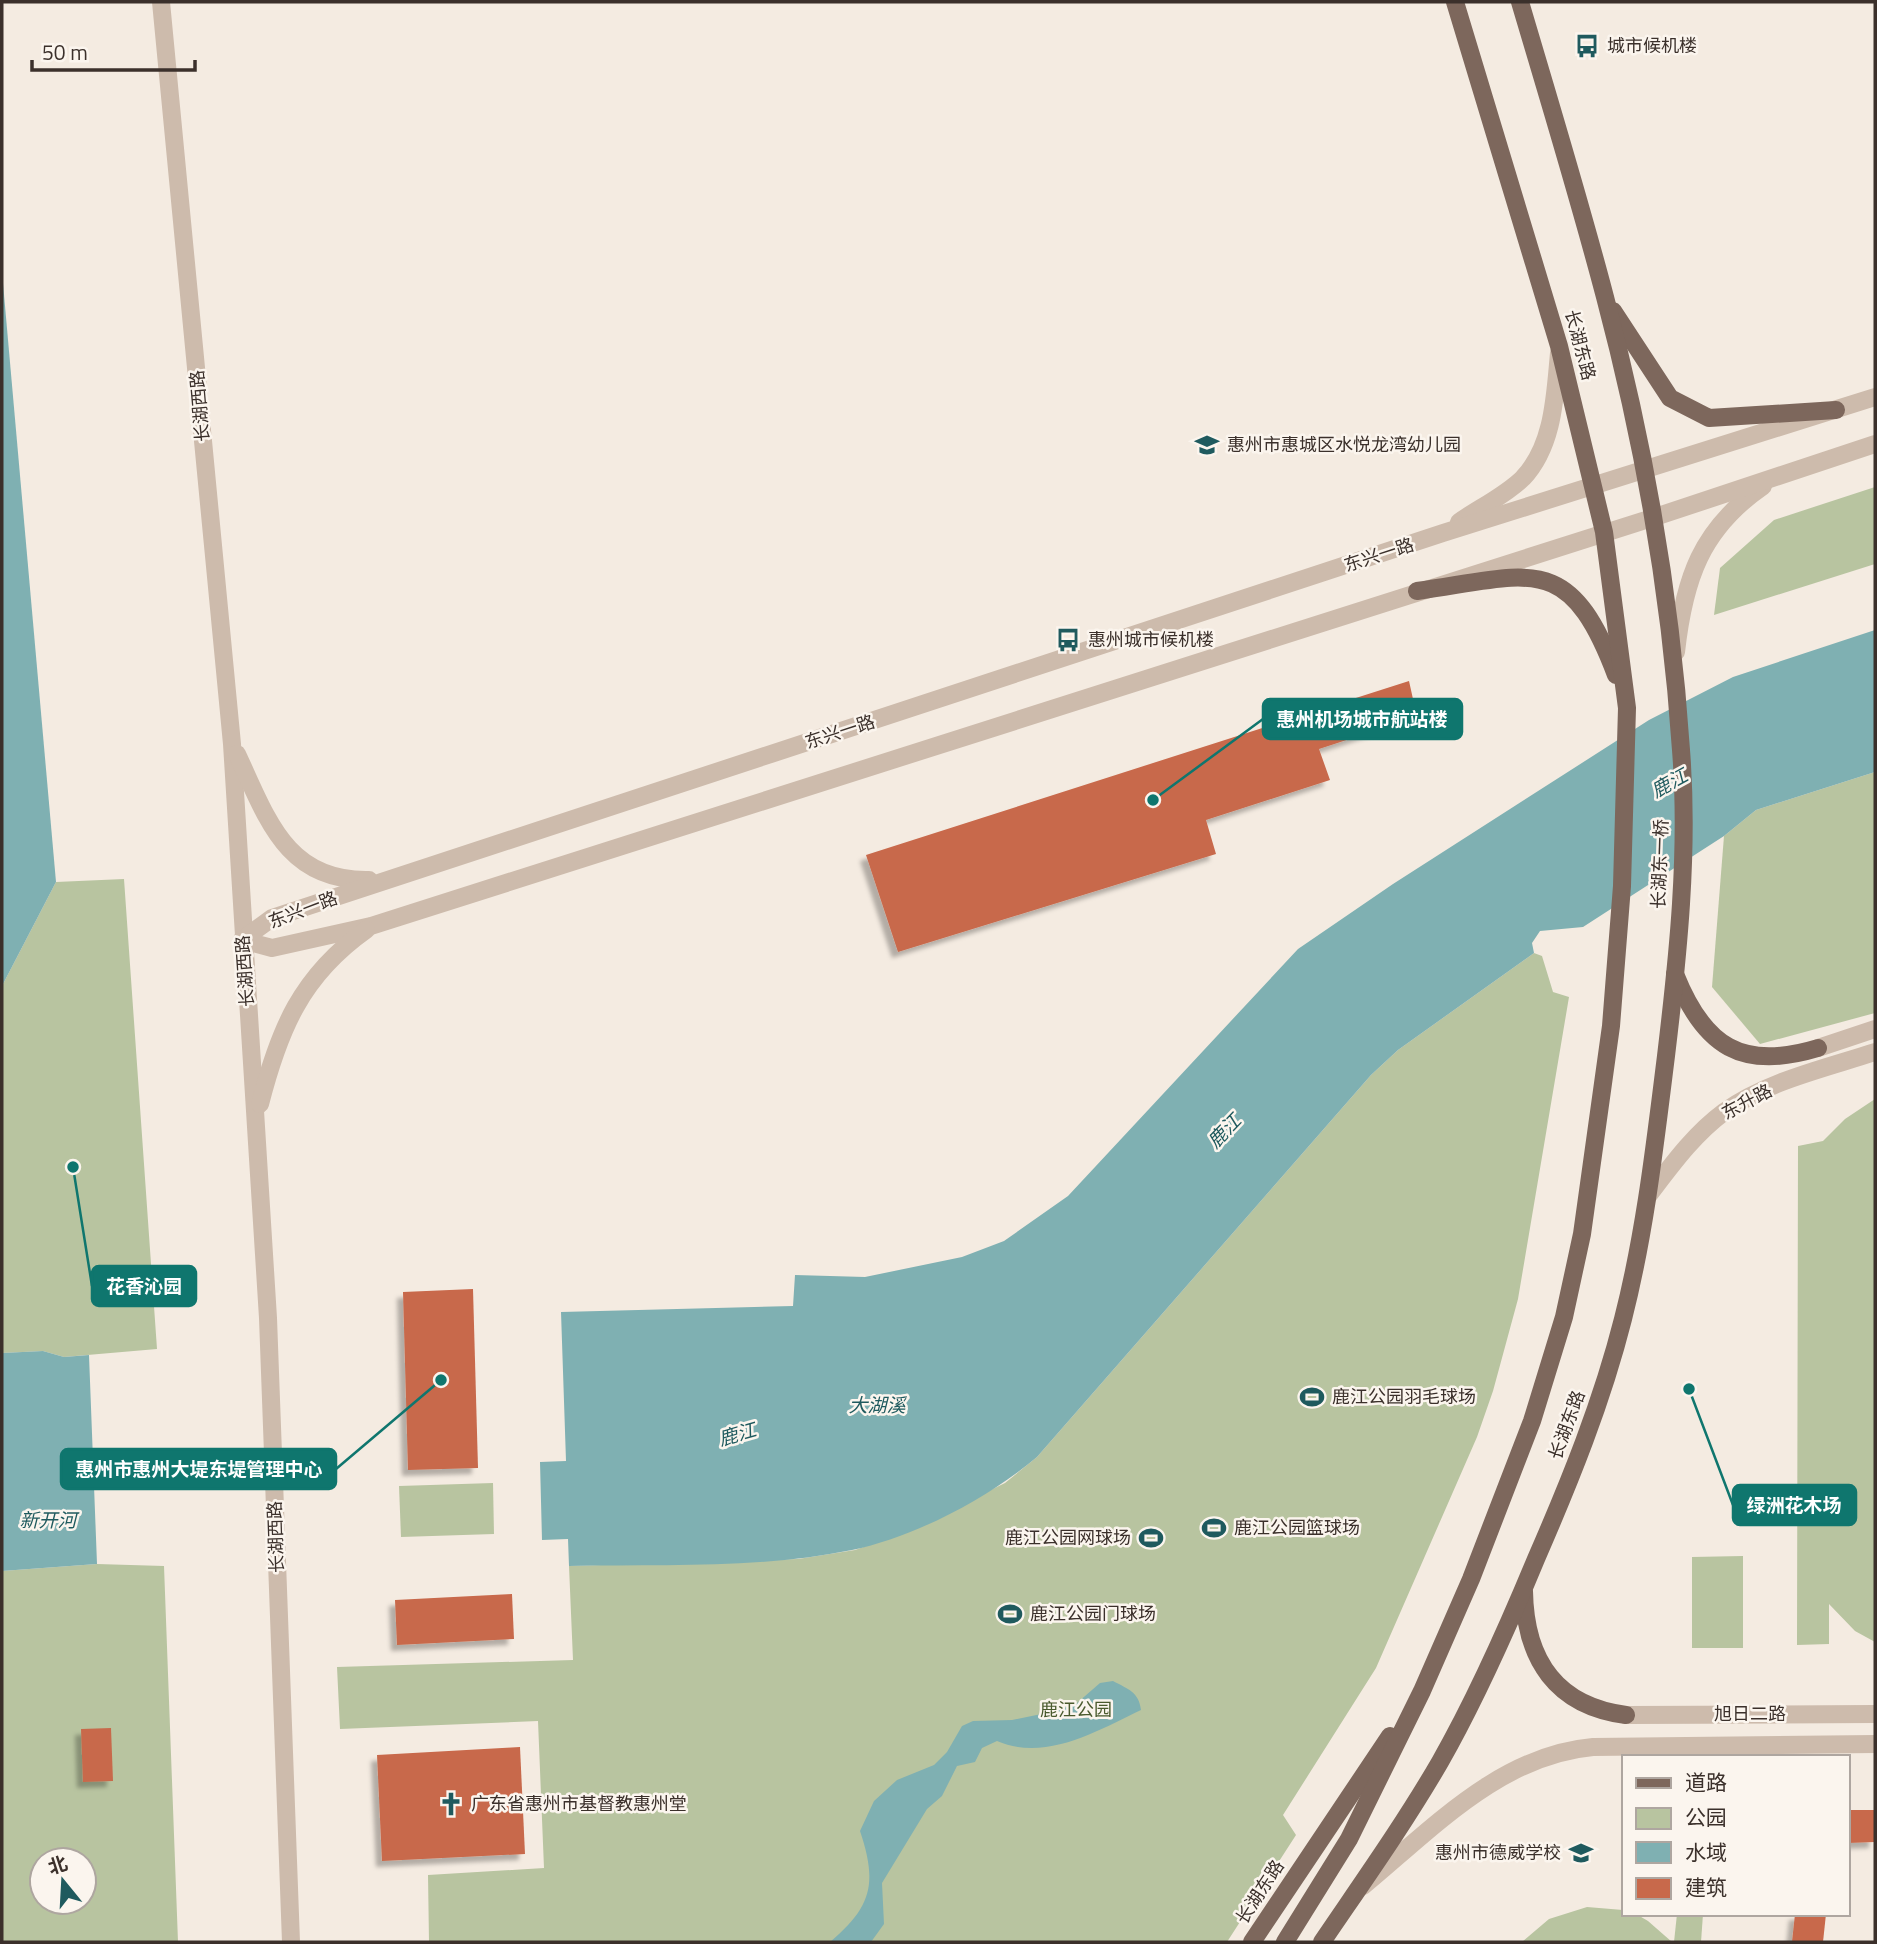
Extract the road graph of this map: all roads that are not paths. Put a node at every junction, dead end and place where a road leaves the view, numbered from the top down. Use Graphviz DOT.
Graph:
graph roads {
  1 [pos="161,2"];
  2 [pos="1455,2"];
  3 [pos="1520,2"];
  4 [pos="1606,299"];
  5 [pos="1559,346"];
  6 [pos="1875,397"];
  7 [pos="1836,410"];
  8 [pos="1875,443"];
  9 [pos="1644,470"];
  10 [pos="1779,475"];
  11 [pos="1594,485"];
  12 [pos="1652,519"];
  13 [pos="1604,532"];
  14 [pos="1443,533"];
  15 [pos="1418,591"];
  16 [pos="1674,677"];
  17 [pos="1627,708"];
  18 [pos="232,744"];
  19 [pos="390,879"];
  20 [pos="371,926"];
  21 [pos="1679,927"];
  22 [pos="242,940"];
  23 [pos="1617,950"];
  24 [pos="1675,974"];
  25 [pos="1875,1029"];
  26 [pos="1818,1048"];
  27 [pos="1875,1052"];
  28 [pos="257,1118"];
  29 [pos="1648,1196"];
  30 [pos="1524,1588"];
  31 [pos="1422,1690"];
  32 [pos="1875,1714"];
  33 [pos="1626,1715"];
  34 [pos="1875,1744"];
  35 [pos="1357,1891"];
  36 [pos="291,1942"];
  37 [pos="1252,1942"];
  38 [pos="1284,1942"];
  39 [pos="1322,1942"];
  40 [pos="1339,1942"];
  1 -- 18 [label="street, 长湖西路"];
  2 -- 5 [label="main road, 长湖东路"];
  3 -- 4 [label="main road, 长湖东路"];
  4 -- 7 [label="main road"];
  4 -- 9 [label="main road, 长湖东路"];
  5 -- 11 [label="main road, 长湖东路"];
  5 -- 14 [label="street"];
  6 -- 7 [label="street, 东兴一路"];
  7 -- 9 [label="street, 东兴一路"];
  8 -- 10 [label="street, 东兴一路"];
  9 -- 11 [label="street, 东兴一路"];
  9 -- 12 [label="main road, 长湖东路"];
  10 -- 12 [label="street, 东兴一路"];
  10 -- 16 [label="street"];
  11 -- 13 [label="main road, 长湖东路"];
  11 -- 14 [label="street, 东兴一路"];
  12 -- 13 [label="street, 东兴一路"];
  12 -- 16 [label="main road, 长湖东路"];
  13 -- 15 [label="street, 东兴一路"];
  13 -- 17 [label="main road, 长湖东路"];
  14 -- 19 [label="street, 东兴一路"];
  15 -- 17 [label="main road"];
  15 -- 20 [label="street, 东兴一路"];
  16 -- 21 [label="main road, 长湖东一桥"];
  17 -- 23 [label="main road, 长湖东一桥"];
  18 -- 19 [label="street"];
  18 -- 22 [label="street, 长湖西路"];
  19 -- 22 [label="street, 东兴一路"];
  20 -- 22 [label="street, 东兴一路"];
  20 -- 28 [label="street"];
  21 -- 24 [label="main road, 长湖东路"];
  22 -- 28 [label="street, 长湖西路"];
  23 -- 31 [label="main road, 长湖东路"];
  24 -- 26 [label="main road"];
  24 -- 29 [label="main road, 长湖东路"];
  25 -- 26 [label="street"];
  27 -- 29 [label="street, 东升路"];
  28 -- 36 [label="street, 长湖西路"];
  29 -- 30 [label="main road, 长湖东路"];
  30 -- 33 [label="main road"];
  30 -- 35 [label="main road, 长湖东路"];
  31 -- 37 [label="main road, 长湖东路"];
  31 -- 38 [label="main road, 长湖东路"];
  32 -- 33 [label="street, 旭日二路"];
  34 -- 35 [label="street, 旭日二路"];
  35 -- 39 [label="main road, 长湖东路"];
  35 -- 40 [label="main road, 长湖东路"];
}
